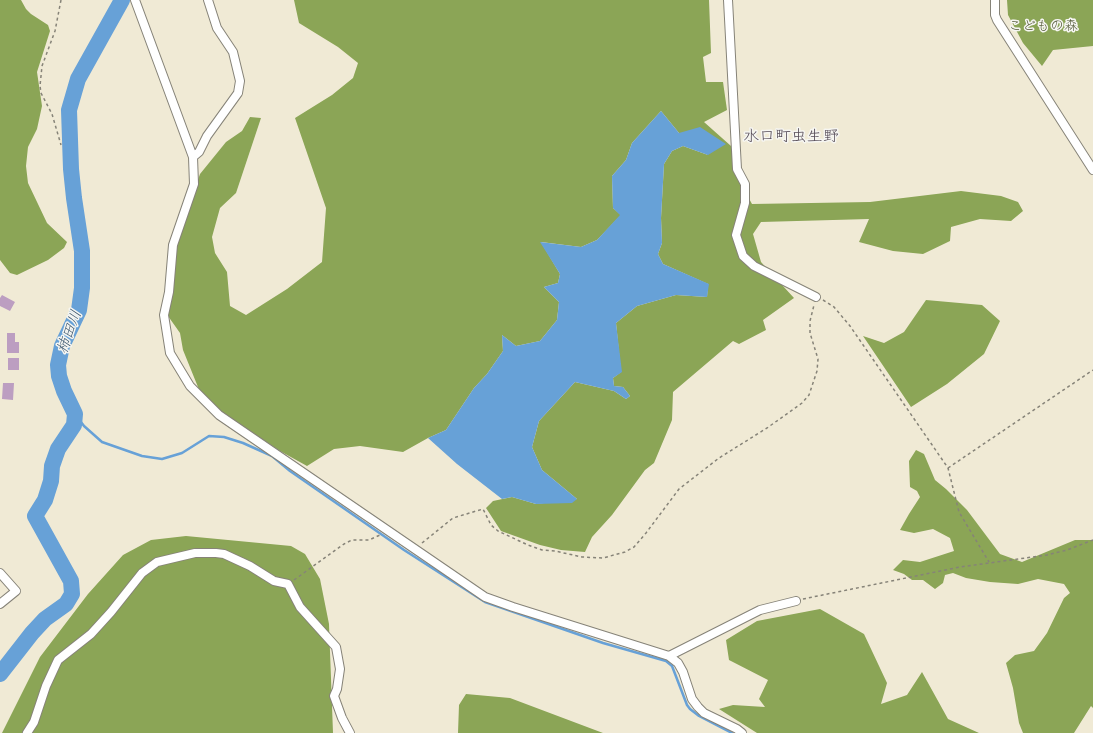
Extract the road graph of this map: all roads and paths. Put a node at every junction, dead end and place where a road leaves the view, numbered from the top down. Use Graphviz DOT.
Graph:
graph roads {
  1 [pos="60,0"];
  2 [pos="208,0"];
  3 [pos="728,0"];
  4 [pos="995,0"];
  5 [pos="137,2"];
  6 [pos="61,145"];
  7 [pos="192,157"];
  8 [pos="1093,170"];
  9 [pos="816,297"];
  10 [pos="1093,370"];
  11 [pos="948,468"];
  12 [pos="379,536"];
  13 [pos="1093,540"];
  14 [pos="419,552"];
  15 [pos="989,562"];
  16 [pos="0,572"];
  17 [pos="288,584"];
  18 [pos="796,601"];
  19 [pos="0,604"];
  20 [pos="669,656"];
  21 [pos="27,733"];
  22 [pos="350,733"];
  23 [pos="742,733"];
  1 -- 6 [label="path"];
  2 -- 7 [label="street"];
  3 -- 9 [label="street"];
  4 -- 8 [label="street"];
  5 -- 7 [label="street"];
  7 -- 14 [label="street"];
  9 -- 11 [label="path"];
  9 -- 14 [label="path"];
  10 -- 11 [label="path"];
  11 -- 15 [label="path"];
  12 -- 17 [label="path"];
  13 -- 15 [label="path"];
  14 -- 20 [label="street"];
  15 -- 18 [label="path"];
  16 -- 19 [label="street"];
  17 -- 21 [label="street"];
  17 -- 22 [label="street"];
  18 -- 20 [label="street"];
  20 -- 23 [label="street"];
}
